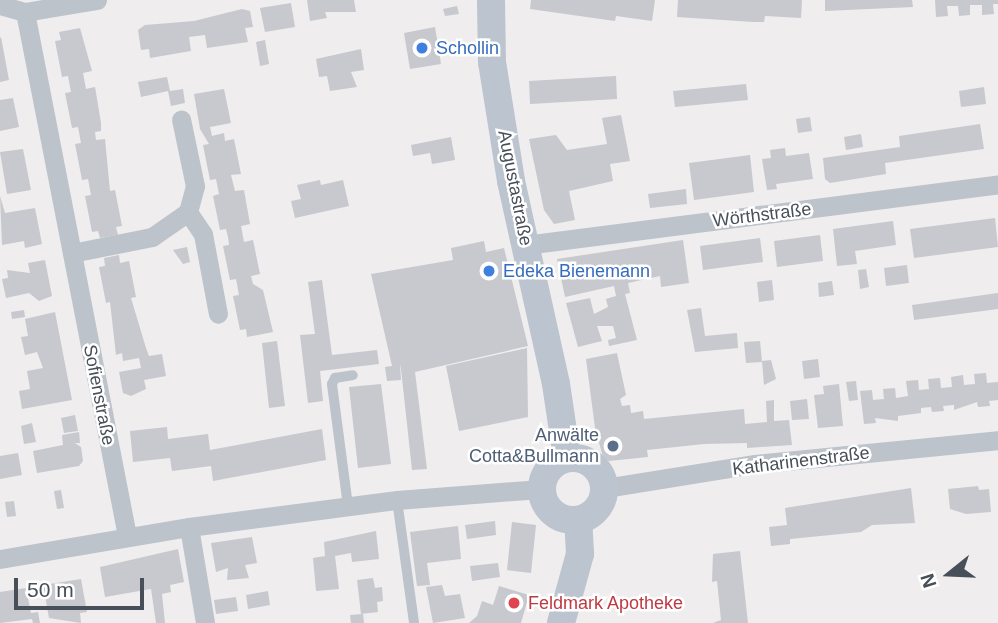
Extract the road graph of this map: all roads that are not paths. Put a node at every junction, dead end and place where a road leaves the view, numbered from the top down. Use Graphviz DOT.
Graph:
graph roads {
  1 [pos="97,0"];
  2 [pos="491,0"];
  3 [pos="0,5"];
  4 [pos="25,12"];
  5 [pos="181,118"];
  6 [pos="998,184"];
  7 [pos="188,212"];
  8 [pos="525,245"];
  9 [pos="72,253"];
  10 [pos="218,314"];
  11 [pos="353,375"];
  12 [pos="998,440"];
  13 [pos="567,458"];
  14 [pos="605,488"];
  15 [pos="541,489"];
  16 [pos="397,500"];
  17 [pos="348,506"];
  18 [pos="578,520"];
  19 [pos="189,527"];
  20 [pos="127,536"];
  21 [pos="0,559"];
  22 [pos="205,623"];
  23 [pos="414,623"];
  24 [pos="561,623"];
  1 -- 4 [label="street"];
  2 -- 8 [label="main road, Augustastraße"];
  3 -- 4 [label="street"];
  4 -- 9 [label="street, Sofienstraße"];
  5 -- 7 [label="street"];
  6 -- 8 [label="street, Wörthstraße"];
  7 -- 9 [label="street"];
  7 -- 10 [label="street"];
  8 -- 13 [label="main road, Augustastraße"];
  9 -- 20 [label="street, Sofienstraße"];
  11 -- 17 [label="lane"];
  12 -- 14 [label="street, Katharinenstraße"];
  13 -- 14 [label="main road"];
  13 -- 15 [label="main road"];
  14 -- 18 [label="main road"];
  15 -- 16 [label="street"];
  15 -- 18 [label="main road"];
  16 -- 17 [label="street"];
  16 -- 23 [label="lane"];
  17 -- 19 [label="street"];
  18 -- 24 [label="main road"];
  19 -- 20 [label="street"];
  19 -- 22 [label="street"];
  20 -- 21 [label="street"];
}
